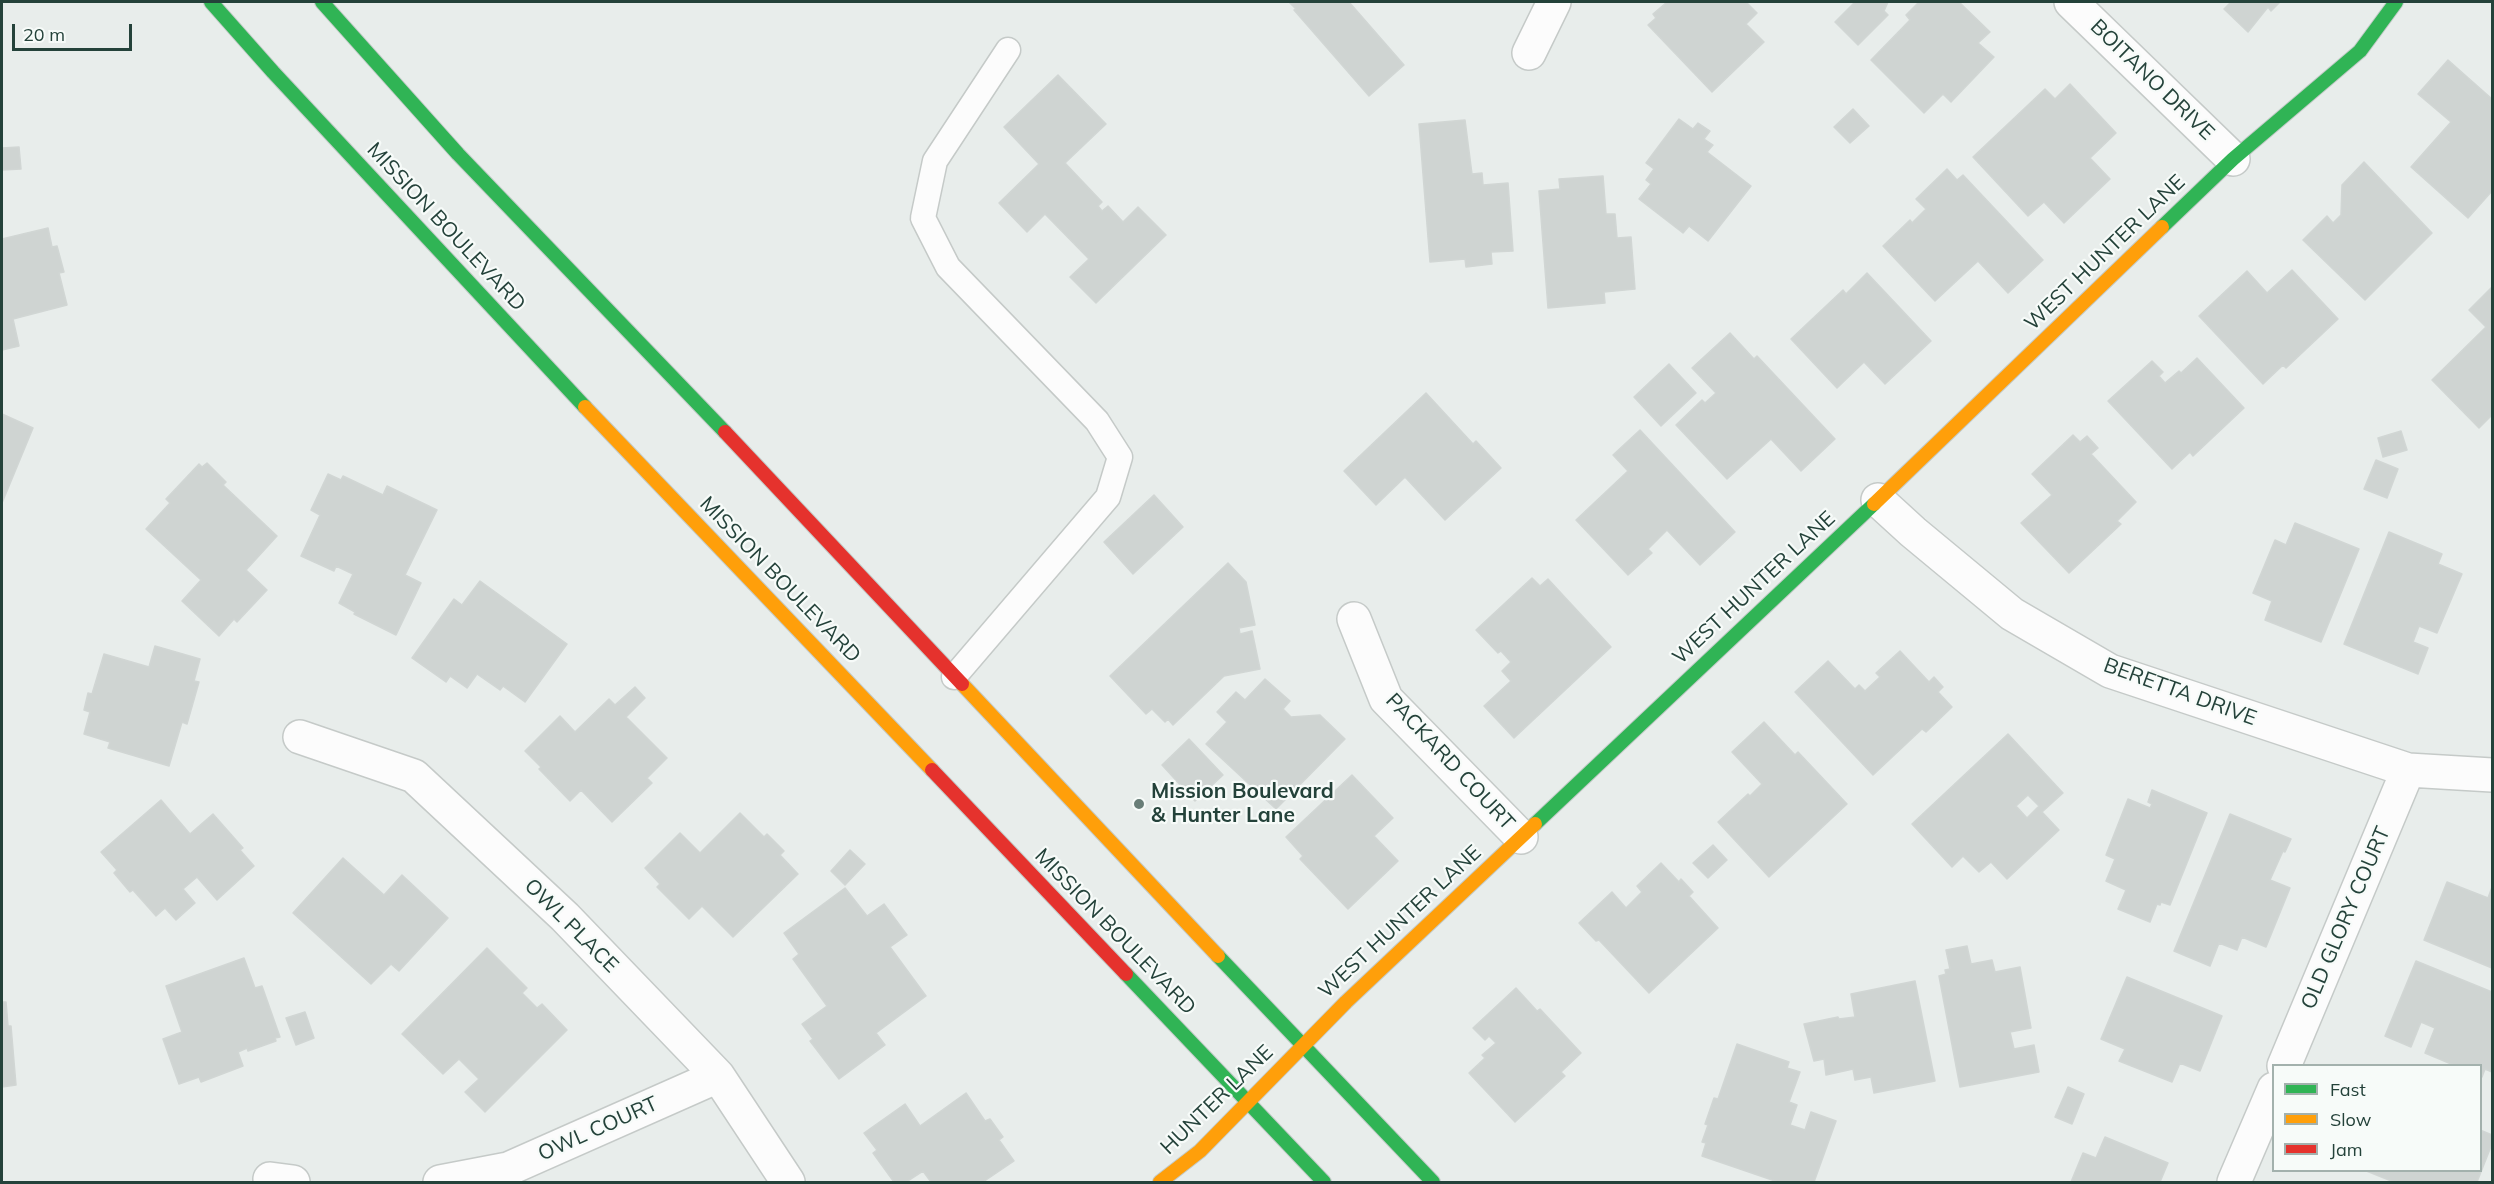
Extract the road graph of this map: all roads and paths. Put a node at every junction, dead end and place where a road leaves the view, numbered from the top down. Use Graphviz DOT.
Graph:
graph roads {
  1 [pos="211,2"];
  2 [pos="322,2"];
  3 [pos="1554,2"];
  4 [pos="2070,2"];
  5 [pos="2396,2"];
  6 [pos="1008,50"];
  7 [pos="1529,53"];
  8 [pos="2233,159"];
  9 [pos="1878,500"];
  10 [pos="1354,619"];
  11 [pos="954,677"];
  12 [pos="300,737"];
  13 [pos="2408,770"];
  14 [pos="2493,775"];
  15 [pos="1521,837"];
  16 [pos="1302,1047"];
  17 [pos="2284,1064"];
  18 [pos="718,1076"];
  19 [pos="2272,1094"];
  20 [pos="1248,1102"];
  21 [pos="440,1182"];
  22 [pos="788,1182"];
  23 [pos="1160,1182"];
  24 [pos="1324,1182"];
  25 [pos="1433,1182"];
  26 [pos="2234,1182"];
  1 -- 20 [label="main road, MISSION BOULEVARD"];
  2 -- 11 [label="main road"];
  3 -- 7 [label="street"];
  4 -- 8 [label="street, BOITANO DRIVE"];
  5 -- 8 [label="main road, WEST HUNTER LANE"];
  6 -- 11 [label="lane"];
  8 -- 9 [label="main road, WEST HUNTER LANE"];
  9 -- 13 [label="street, BERETTA DRIVE"];
  9 -- 15 [label="main road, WEST HUNTER LANE"];
  10 -- 15 [label="street, PACKARD COURT"];
  11 -- 16 [label="main road"];
  12 -- 18 [label="street, OWL PLACE"];
  13 -- 14 [label="street, BERETTA DRIVE"];
  13 -- 17 [label="street, OLD GLORY COURT"];
  15 -- 16 [label="main road, WEST HUNTER LANE"];
  16 -- 20 [label="main road, HUNTER LANE"];
  16 -- 25 [label="main road"];
  18 -- 21 [label="street, OWL COURT"];
  18 -- 22 [label="street, OWL PLACE"];
  19 -- 26 [label="street"];
  20 -- 23 [label="main road, HUNTER LANE"];
  20 -- 24 [label="main road, MISSION BOULEVARD"];
}
